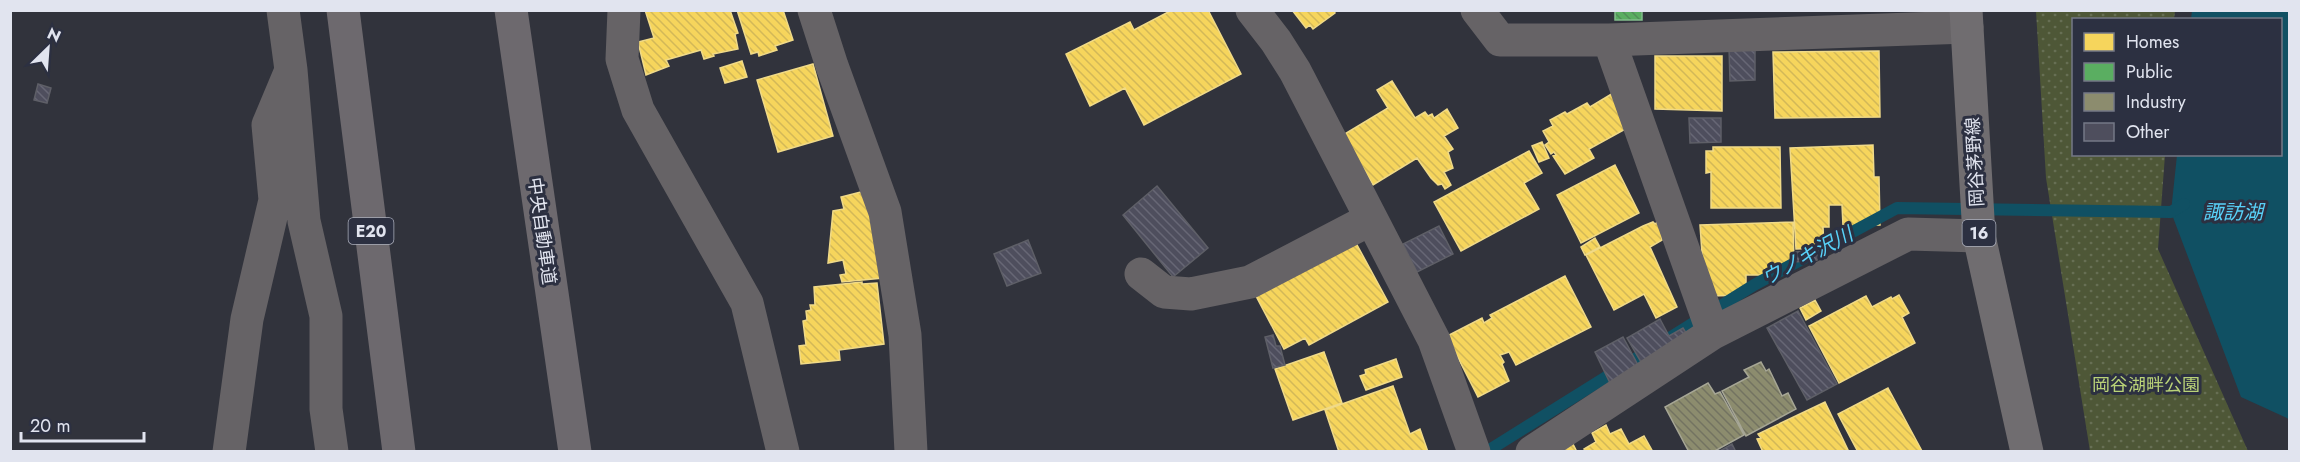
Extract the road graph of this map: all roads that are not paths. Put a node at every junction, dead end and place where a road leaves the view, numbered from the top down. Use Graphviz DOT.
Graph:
graph roads {
  1 [pos="283,10"];
  2 [pos="343,10"];
  3 [pos="511,10"];
  4 [pos="624,10"];
  5 [pos="814,10"];
  6 [pos="1252,10"];
  7 [pos="1477,10"];
  8 [pos="1967,19"];
  9 [pos="1609,40"];
  10 [pos="291,70"];
  11 [pos="1371,219"];
  12 [pos="1979,236"];
  13 [pos="1141,274"];
  14 [pos="1713,333"];
  15 [pos="229,452"];
  16 [pos="332,452"];
  17 [pos="399,452"];
  18 [pos="575,452"];
  19 [pos="783,452"];
  20 [pos="911,452"];
  21 [pos="1474,452"];
  22 [pos="1532,452"];
  23 [pos="2027,452"];
  1 -- 10 [label="street"];
  2 -- 17 [label="highway, E20"];
  3 -- 18 [label="highway, 中央自動車道"];
  4 -- 19 [label="street"];
  5 -- 20 [label="street"];
  6 -- 11 [label="street"];
  7 -- 9 [label="street"];
  8 -- 9 [label="street"];
  8 -- 12 [label="main road, 岡谷茅野線 / 16"];
  9 -- 14 [label="street"];
  10 -- 15 [label="street"];
  10 -- 16 [label="street"];
  11 -- 13 [label="street"];
  11 -- 21 [label="street"];
  12 -- 14 [label="street"];
  12 -- 23 [label="main road, 岡谷茅野線 / 16"];
  14 -- 22 [label="street"];
}
